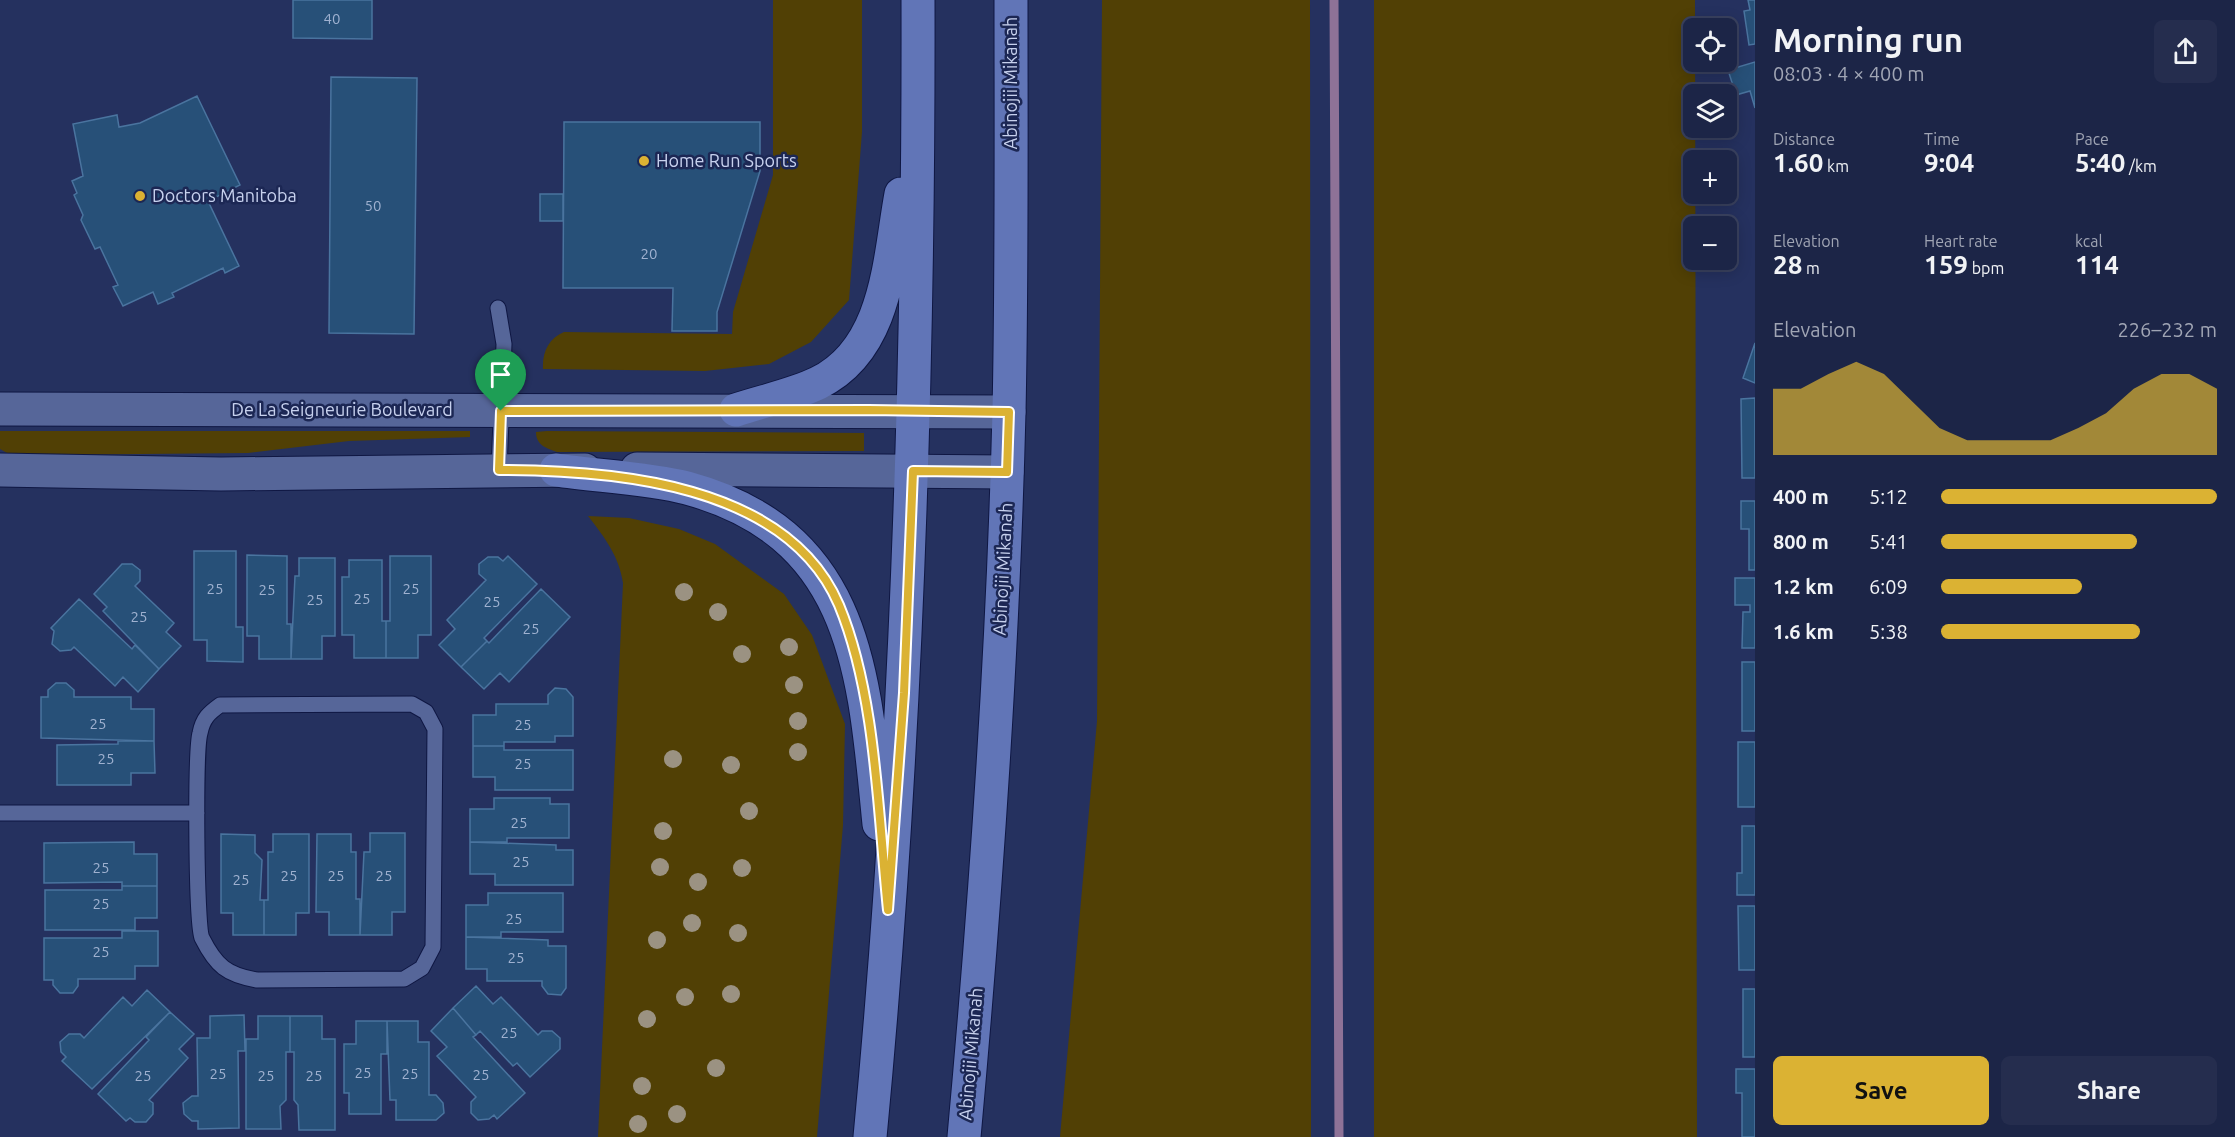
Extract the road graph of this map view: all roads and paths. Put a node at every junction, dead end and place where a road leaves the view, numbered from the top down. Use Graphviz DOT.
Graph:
graph roads {
  1 [pos="918,0"];
  2 [pos="1011,0"];
  3 [pos="918,104"];
  4 [pos="498,308"];
  5 [pos="0,409"];
  6 [pos="736,410"];
  7 [pos="501,411"];
  8 [pos="914,411"];
  9 [pos="1009,412"];
  10 [pos="0,470"];
  11 [pos="499,470"];
  12 [pos="555,470"];
  13 [pos="913,471"];
  14 [pos="1007,472"];
  15 [pos="0,813"];
  16 [pos="197,813"];
  17 [pos="888,910"];
  18 [pos="870,1137"];
  19 [pos="964,1137"];
  1 -- 3 [label="main road"];
  2 -- 9 [label="main road, Abinojii Mikanah"];
  3 -- 6 [label="main road"];
  3 -- 8 [label="main road"];
  4 -- 7 [label="lane"];
  5 -- 7 [label="street, De La Seigneurie Boulevard"];
  6 -- 7 [label="street, De La Seigneurie Boulevard"];
  6 -- 8 [label="street, De La Seigneurie Boulevard"];
  7 -- 11 [label="lane"];
  8 -- 9 [label="street, De La Seigneurie Boulevard"];
  8 -- 13 [label="main road"];
  9 -- 14 [label="main road, Abinojii Mikanah"];
  10 -- 11 [label="street"];
  11 -- 12 [label="street"];
  12 -- 13 [label="street"];
  12 -- 17 [label="main road"];
  13 -- 14 [label="street"];
  13 -- 17 [label="main road"];
  14 -- 19 [label="main road, Abinojii Mikanah"];
  15 -- 16 [label="lane"];
  16 -- 16 [label="lane"];
  17 -- 18 [label="main road"];
}
